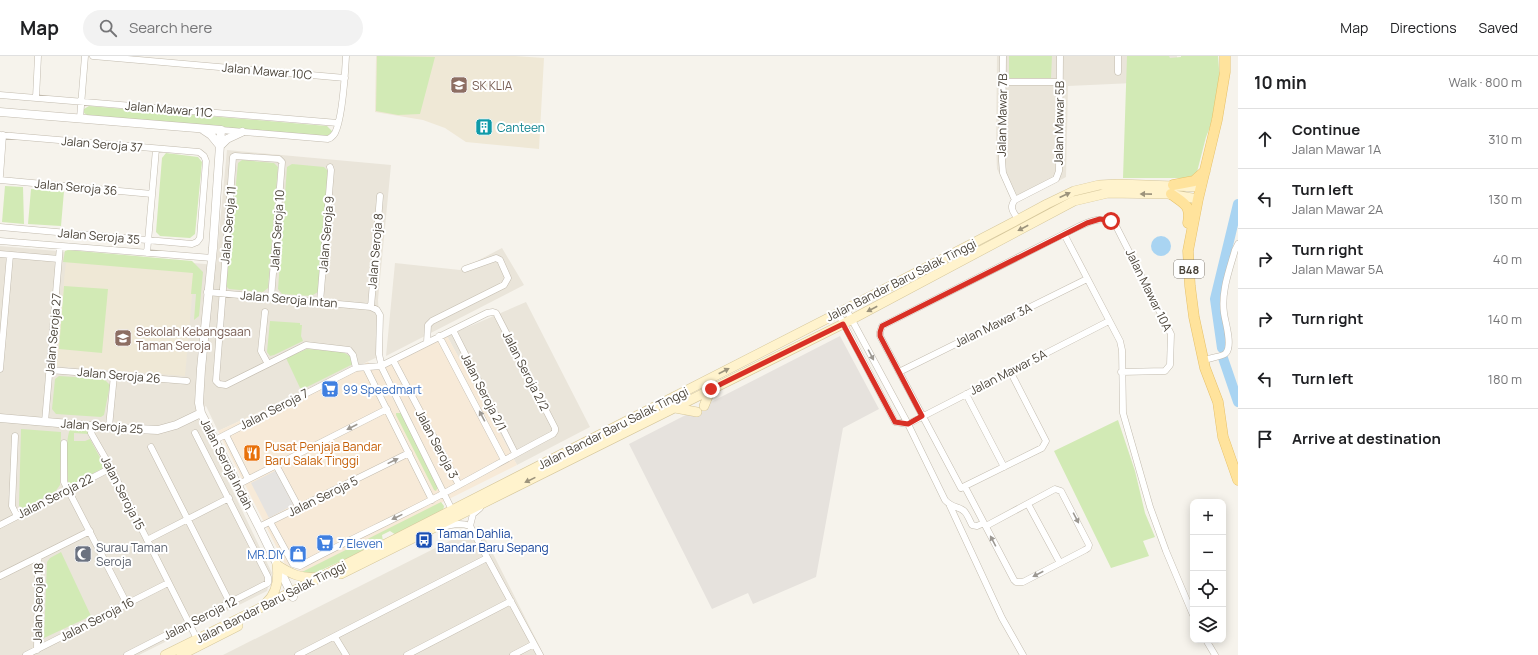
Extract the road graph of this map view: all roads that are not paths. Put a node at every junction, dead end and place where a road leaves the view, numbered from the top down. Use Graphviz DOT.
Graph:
graph roads {
  1 [pos="38,56"];
  2 [pos="85,56"];
  3 [pos="93,56"];
  4 [pos="182,56"];
  5 [pos="346,56"];
  6 [pos="1003,56"];
  7 [pos="1060,56"];
  8 [pos="1118,56"];
  9 [pos="1225,56"];
  10 [pos="133,58"];
  11 [pos="182,64"];
  12 [pos="1118,72"];
  13 [pos="345,78"];
  14 [pos="1003,82"];
  15 [pos="1059,82"];
  16 [pos="0,95"];
  17 [pos="36,98"];
  18 [pos="82,102"];
  19 [pos="0,112"];
  20 [pos="80,118"];
  21 [pos="338,123"];
  22 [pos="201,128"];
  23 [pos="222,130"];
  24 [pos="242,132"];
  25 [pos="2,135"];
  26 [pos="220,146"];
  27 [pos="156,149"];
  28 [pos="282,162"];
  29 [pos="330,167"];
  30 [pos="1205,171"];
  31 [pos="0,176"];
  32 [pos="0,180"];
  33 [pos="1201,186"];
  34 [pos="1172,190"];
  35 [pos="152,194"];
  36 [pos="380,196"];
  37 [pos="1198,199"];
  38 [pos="1015,200"];
  39 [pos="1018,219"];
  40 [pos="0,227"];
  41 [pos="1064,234"];
  42 [pos="148,240"];
  43 [pos="0,241"];
  44 [pos="197,242"];
  45 [pos="1238,244"];
  46 [pos="60,246"];
  47 [pos="147,253"];
  48 [pos="0,254"];
  49 [pos="10,255"];
  50 [pos="212,258"];
  51 [pos="59,259"];
  52 [pos="465,269"];
  53 [pos="1087,278"];
  54 [pos="1190,286"];
  55 [pos="208,292"];
  56 [pos="222,293"];
  57 [pos="271,298"];
  58 [pos="320,302"];
  59 [pos="3,304"];
  60 [pos="371,307"];
  61 [pos="842,311"];
  62 [pos="265,312"];
  63 [pos="852,319"];
  64 [pos="1109,321"];
  65 [pos="843,324"];
  66 [pos="453,330"];
  67 [pos="440,336"];
  68 [pos="427,342"];
  69 [pos="1,353"];
  70 [pos="393,360"];
  71 [pos="1204,361"];
  72 [pos="268,364"];
  73 [pos="382,366"];
  74 [pos="356,368"];
  75 [pos="366,368"];
  76 [pos="0,369"];
  77 [pos="50,370"];
  78 [pos="1010,371"];
  79 [pos="899,372"];
  80 [pos="1121,372"];
  81 [pos="114,375"];
  82 [pos="188,381"];
  83 [pos="711,389"];
  84 [pos="966,394"];
  85 [pos="674,408"];
  86 [pos="387,409"];
  87 [pos="201,413"];
  88 [pos="922,416"];
  89 [pos="0,418"];
  90 [pos="45,422"];
  91 [pos="908,424"];
  92 [pos="92,426"];
  93 [pos="109,428"];
  94 [pos="195,432"];
  95 [pos="226,435"];
  96 [pos="15,436"];
  97 [pos="214,440"];
  98 [pos="64,443"];
  99 [pos="151,446"];
  100 [pos="409,454"];
  101 [pos="515,454"];
  102 [pos="504,460"];
  103 [pos="276,465"];
  104 [pos="1004,467"];
  105 [pos="111,468"];
  106 [pos="248,479"];
  107 [pos="1238,480"];
  108 [pos="237,484"];
  109 [pos="459,485"];
  110 [pos="963,487"];
  111 [pos="68,490"];
  112 [pos="444,493"];
  113 [pos="498,495"];
  114 [pos="229,498"];
  115 [pos="432,500"];
  116 [pos="1028,504"];
  117 [pos="950,506"];
  118 [pos="299,508"];
  119 [pos="454,513"];
  120 [pos="17,516"];
  121 [pos="187,519"];
  122 [pos="270,522"];
  123 [pos="985,524"];
  124 [pos="0,525"];
  125 [pos="470,526"];
  126 [pos="259,527"];
  127 [pos="90,531"];
  128 [pos="426,531"];
  129 [pos="147,540"];
  130 [pos="38,557"];
  131 [pos="487,558"];
  132 [pos="1060,563"];
  133 [pos="277,565"];
  134 [pos="0,576"];
  135 [pos="323,576"];
  136 [pos="168,583"];
  137 [pos="292,595"];
  138 [pos="512,601"];
  139 [pos="230,603"];
  140 [pos="127,604"];
  141 [pos="260,608"];
  142 [pos="1190,608"];
  143 [pos="189,624"];
  144 [pos="335,637"];
  145 [pos="197,639"];
  146 [pos="1208,643"];
  147 [pos="534,644"];
  148 [pos="37,650"];
  149 [pos="26,655"];
  150 [pos="127,655"];
  151 [pos="165,655"];
  152 [pos="181,655"];
  153 [pos="298,655"];
  154 [pos="346,655"];
  155 [pos="407,655"];
  156 [pos="513,655"];
  157 [pos="540,655"];
  158 [pos="1023,655"];
  159 [pos="1215,655"];
  1 -- 17 [label="street"];
  2 -- 18 [label="street"];
  3 -- 10 [label="street, Jalan Mawar 10C"];
  4 -- 11 [label="street"];
  5 -- 13 [label="street"];
  6 -- 14 [label="street, Jalan Mawar 7B"];
  7 -- 15 [label="street, Jalan Mawar 5B"];
  8 -- 12 [label="street"];
  9 -- 30 [label="main road, B48"];
  10 -- 11 [label="street, Jalan Mawar 10C"];
  11 -- 13 [label="street, Jalan Mawar 10C"];
  13 -- 21 [label="street"];
  14 -- 15 [label="street"];
  14 -- 38 [label="street, Jalan Mawar 7B"];
  15 -- 38 [label="street, Jalan Mawar 5B"];
  16 -- 17 [label="street, Jalan Mawar 11C"];
  17 -- 18 [label="street, Jalan Mawar 11C"];
  18 -- 20 [label="street"];
  18 -- 21 [label="street, Jalan Mawar 11C"];
  19 -- 20 [label="street"];
  20 -- 22 [label="street"];
  21 -- 24 [label="street"];
  22 -- 23 [label="street"];
  22 -- 26 [label="street"];
  23 -- 24 [label="street"];
  23 -- 26 [label="street, Jalan Seroja Indah"];
  24 -- 26 [label="street"];
  25 -- 27 [label="street, Jalan Seroja 37"];
  25 -- 31 [label="street"];
  26 -- 50 [label="street, Jalan Seroja Indah"];
  27 -- 35 [label="street"];
  27 -- 44 [label="street, Jalan Seroja 37"];
  28 -- 56 [label="street, Jalan Seroja 11"];
  28 -- 57 [label="street, Jalan Seroja 10"];
  29 -- 58 [label="street, Jalan Seroja 9"];
  30 -- 33 [label="main road, B48"];
  30 -- 34 [label="main road"];
  32 -- 35 [label="street, Jalan Seroja 36"];
  33 -- 34 [label="main road, Jalan Bandar Baru Salak Tinggi"];
  33 -- 37 [label="main road, B48"];
  34 -- 37 [label="main road, Jalan Bandar Baru Salak Tinggi"];
  39 -- 34 [label="main road, Jalan Bandar Baru Salak Tinggi, one-way"];
  34 -- 54 [label="main road"];
  34 -- 63 [label="main road, Jalan Bandar Baru Salak Tinggi, one-way"];
  35 -- 42 [label="street"];
  36 -- 60 [label="street, Jalan Seroja 8"];
  37 -- 54 [label="main road, B48"];
  38 -- 39 [label="street"];
  39 -- 61 [label="main road, Jalan Bandar Baru Salak Tinggi"];
  40 -- 42 [label="street, Jalan Seroja 35"];
  41 -- 53 [label="street"];
  41 -- 79 [label="street"];
  41 -- 80 [label="street, Jalan Mawar 10A"];
  42 -- 44 [label="street, Jalan Seroja 35"];
  42 -- 47 [label="street"];
  43 -- 46 [label="street"];
  45 -- 71 [label="street"];
  46 -- 47 [label="street"];
  46 -- 51 [label="street, Jalan Seroja 27"];
  47 -- 50 [label="street"];
  48 -- 49 [label="street"];
  49 -- 51 [label="street"];
  49 -- 59 [label="street"];
  50 -- 55 [label="street, Jalan Seroja Indah"];
  51 -- 77 [label="street, Jalan Seroja 27"];
  52 -- 68 [label="street"];
  53 -- 64 [label="street"];
  53 -- 79 [label="street, Jalan Mawar 3A"];
  54 -- 71 [label="main road, B48"];
  55 -- 56 [label="street, Jalan Seroja Intan"];
  55 -- 87 [label="street, Jalan Seroja Indah"];
  56 -- 57 [label="street, Jalan Seroja Intan"];
  56 -- 72 [label="street, Jalan Seroja 11"];
  57 -- 58 [label="street, Jalan Seroja Intan"];
  58 -- 60 [label="street, Jalan Seroja Intan"];
  59 -- 69 [label="street"];
  60 -- 73 [label="street"];
  61 -- 63 [label="street"];
  61 -- 65 [label="street"];
  119 -- 61 [label="main road, Jalan Bandar Baru Salak Tinggi, one-way"];
  62 -- 72 [label="street"];
  63 -- 65 [label="main road, Jalan Bandar Baru Salak Tinggi"];
  63 -- 91 [label="street, one-way"];
  64 -- 78 [label="street, Jalan Mawar 5A"];
  64 -- 80 [label="street"];
  65 -- 83 [label="main road, Jalan Bandar Baru Salak Tinggi"];
  65 -- 91 [label="street"];
  66 -- 67 [label="street"];
  66 -- 101 [label="street, Jalan Seroja 2/1"];
  66 -- 101 [label="street, Jalan Seroja 2/2"];
  67 -- 68 [label="street"];
  102 -- 67 [label="street, one-way"];
  68 -- 70 [label="street"];
  69 -- 76 [label="street"];
  70 -- 73 [label="street"];
  70 -- 109 [label="street, Jalan Seroja 3"];
  71 -- 107 [label="main road, B48"];
  72 -- 74 [label="street"];
  73 -- 75 [label="street"];
  73 -- 112 [label="street"];
  74 -- 75 [label="street"];
  74 -- 95 [label="street, Jalan Seroja 7"];
  75 -- 86 [label="street"];
  77 -- 81 [label="street, Jalan Seroja 26"];
  77 -- 90 [label="street, Jalan Seroja 27"];
  78 -- 84 [label="street, Jalan Mawar 5A"];
  78 -- 104 [label="street"];
  79 -- 88 [label="street"];
  80 -- 142 [label="street"];
  81 -- 82 [label="street, Jalan Seroja 26"];
  81 -- 93 [label="street"];
  83 -- 85 [label="main road, Jalan Bandar Baru Salak Tinggi"];
  83 -- 85 [label="main road"];
  84 -- 88 [label="street, Jalan Mawar 5A"];
  84 -- 104 [label="street"];
  85 -- 113 [label="main road, Jalan Bandar Baru Salak Tinggi, one-way"];
  86 -- 100 [label="street"];
  86 -- 103 [label="street, one-way"];
  87 -- 93 [label="street, Jalan Seroja 25"];
  87 -- 97 [label="street, Jalan Seroja Indah"];
  88 -- 91 [label="street, Jalan Mawar 5A"];
  88 -- 110 [label="street"];
  89 -- 90 [label="street, Jalan Seroja 25"];
  90 -- 92 [label="street, Jalan Seroja 25"];
  91 -- 117 [label="street"];
  92 -- 93 [label="street, Jalan Seroja 25"];
  92 -- 105 [label="street, Jalan Seroja 15"];
  94 -- 114 [label="street"];
  95 -- 97 [label="street, Jalan Seroja 7"];
  95 -- 106 [label="street"];
  96 -- 120 [label="street"];
  97 -- 108 [label="street, Jalan Seroja Indah"];
  98 -- 111 [label="street"];
  99 -- 121 [label="street"];
  100 -- 115 [label="street"];
  118 -- 100 [label="street, Jalan Seroja 5, one-way"];
  101 -- 102 [label="street"];
  102 -- 109 [label="street"];
  103 -- 106 [label="street"];
  103 -- 118 [label="street"];
  104 -- 110 [label="street"];
  105 -- 111 [label="street, Jalan Seroja 22"];
  105 -- 129 [label="street, Jalan Seroja 15"];
  106 -- 108 [label="street"];
  108 -- 126 [label="street, Jalan Seroja Indah"];
  109 -- 112 [label="street"];
  110 -- 123 [label="street"];
  111 -- 120 [label="street, Jalan Seroja 22"];
  111 -- 127 [label="street"];
  112 -- 115 [label="street"];
  112 -- 119 [label="street"];
  113 -- 119 [label="main road, Jalan Bandar Baru Salak Tinggi"];
  113 -- 125 [label="street"];
  114 -- 121 [label="street"];
  114 -- 139 [label="street, Jalan Seroja 12"];
  115 -- 122 [label="street, one-way"];
  116 -- 123 [label="street"];
  116 -- 132 [label="street"];
  116 -- 132 [label="street, one-way"];
  117 -- 123 [label="street"];
  117 -- 158 [label="street"];
  118 -- 122 [label="street, Jalan Seroja 5"];
  119 -- 128 [label="main road, Jalan Bandar Baru Salak Tinggi"];
  119 -- 135 [label="main road, Jalan Bandar Baru Salak Tinggi"];
  120 -- 124 [label="street, Jalan Seroja 22"];
  121 -- 129 [label="street"];
  121 -- 139 [label="street"];
  122 -- 126 [label="street, Jalan Seroja 5"];
  132 -- 123 [label="street, one-way"];
  125 -- 128 [label="street"];
  125 -- 131 [label="street"];
  126 -- 133 [label="street, Jalan Seroja Indah"];
  127 -- 130 [label="street"];
  127 -- 140 [label="street"];
  128 -- 137 [label="main road, Jalan Bandar Baru Salak Tinggi"];
  129 -- 136 [label="street, Jalan Seroja 15"];
  130 -- 134 [label="street"];
  130 -- 148 [label="street, Jalan Seroja 18"];
  131 -- 138 [label="street"];
  131 -- 144 [label="street"];
  133 -- 135 [label="main road"];
  133 -- 137 [label="street, Jalan Seroja Indah"];
  133 -- 141 [label="main road"];
  135 -- 137 [label="main road, Jalan Bandar Baru Salak Tinggi"];
  136 -- 140 [label="street, Jalan Seroja 16"];
  136 -- 143 [label="street, Jalan Seroja 15"];
  137 -- 141 [label="main road, Jalan Bandar Baru Salak Tinggi"];
  137 -- 152 [label="main road, Jalan Bandar Baru Salak Tinggi"];
  138 -- 147 [label="street"];
  138 -- 155 [label="street"];
  139 -- 143 [label="street, Jalan Seroja 12"];
  140 -- 148 [label="street, Jalan Seroja 16"];
  141 -- 145 [label="main road, Jalan Bandar Baru Salak Tinggi"];
  143 -- 145 [label="street, Jalan Seroja 15"];
  143 -- 150 [label="street, Jalan Seroja 12"];
  144 -- 153 [label="street"];
  144 -- 154 [label="street"];
  145 -- 151 [label="main road, Jalan Bandar Baru Salak Tinggi"];
  146 -- 159 [label="street"];
  147 -- 156 [label="street"];
  147 -- 157 [label="street"];
  148 -- 149 [label="street, Jalan Seroja 16"];
}
